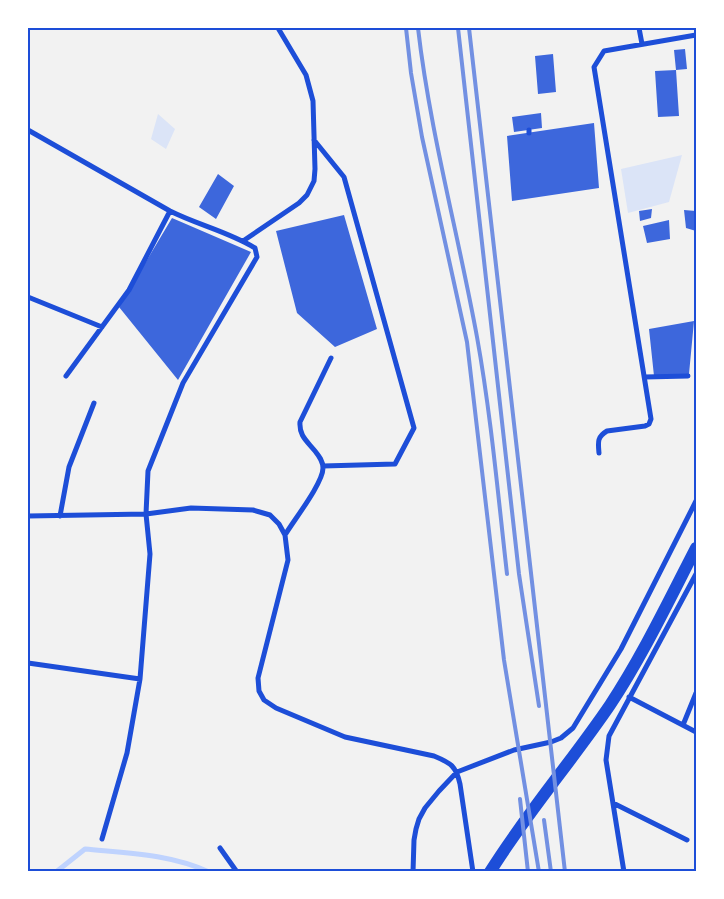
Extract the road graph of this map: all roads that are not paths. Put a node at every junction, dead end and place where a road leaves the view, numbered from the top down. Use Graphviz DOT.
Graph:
graph roads {
  1 [pos="278,28"];
  2 [pos="639,28"];
  3 [pos="696,35"];
  4 [pos="642,44"];
  5 [pos="28,130"];
  6 [pos="314,140"];
  7 [pos="170,212"];
  8 [pos="243,241"];
  9 [pos="28,297"];
  10 [pos="102,327"];
  11 [pos="331,358"];
  12 [pos="66,376"];
  13 [pos="688,376"];
  14 [pos="645,377"];
  15 [pos="94,403"];
  16 [pos="599,453"];
  17 [pos="323,466"];
  18 [pos="696,501"];
  19 [pos="146,514"];
  20 [pos="28,516"];
  21 [pos="60,516"];
  22 [pos="285,535"];
  23 [pos="696,548"];
  24 [pos="696,574"];
  25 [pos="28,664"];
  26 [pos="140,679"];
  27 [pos="696,693"];
  28 [pos="629,697"];
  29 [pos="683,725"];
  30 [pos="696,732"];
  31 [pos="457,772"];
  32 [pos="613,803"];
  33 [pos="102,839"];
  34 [pos="687,840"];
  35 [pos="220,848"];
  36 [pos="237,872"];
  37 [pos="413,872"];
  38 [pos="473,872"];
  39 [pos="490,872"];
  40 [pos="624,872"];
  1 -- 6 [label="street"];
  2 -- 4 [label="street"];
  3 -- 4 [label="street"];
  4 -- 14 [label="street"];
  5 -- 7 [label="street"];
  6 -- 8 [label="street"];
  6 -- 17 [label="street"];
  7 -- 8 [label="street"];
  7 -- 10 [label="street"];
  8 -- 19 [label="street"];
  9 -- 10 [label="street"];
  10 -- 12 [label="street"];
  11 -- 17 [label="street"];
  13 -- 14 [label="street"];
  14 -- 16 [label="street"];
  15 -- 21 [label="street"];
  17 -- 22 [label="street"];
  18 -- 31 [label="street"];
  19 -- 21 [label="street"];
  19 -- 22 [label="street"];
  19 -- 26 [label="street"];
  20 -- 21 [label="street"];
  22 -- 31 [label="street"];
  23 -- 39 [label="main road"];
  24 -- 28 [label="street"];
  25 -- 26 [label="street"];
  26 -- 33 [label="street"];
  27 -- 29 [label="street"];
  28 -- 29 [label="street"];
  28 -- 32 [label="street"];
  29 -- 30 [label="street"];
  31 -- 37 [label="street"];
  31 -- 38 [label="street"];
  32 -- 34 [label="street"];
  32 -- 40 [label="street"];
  35 -- 36 [label="street"];
}
